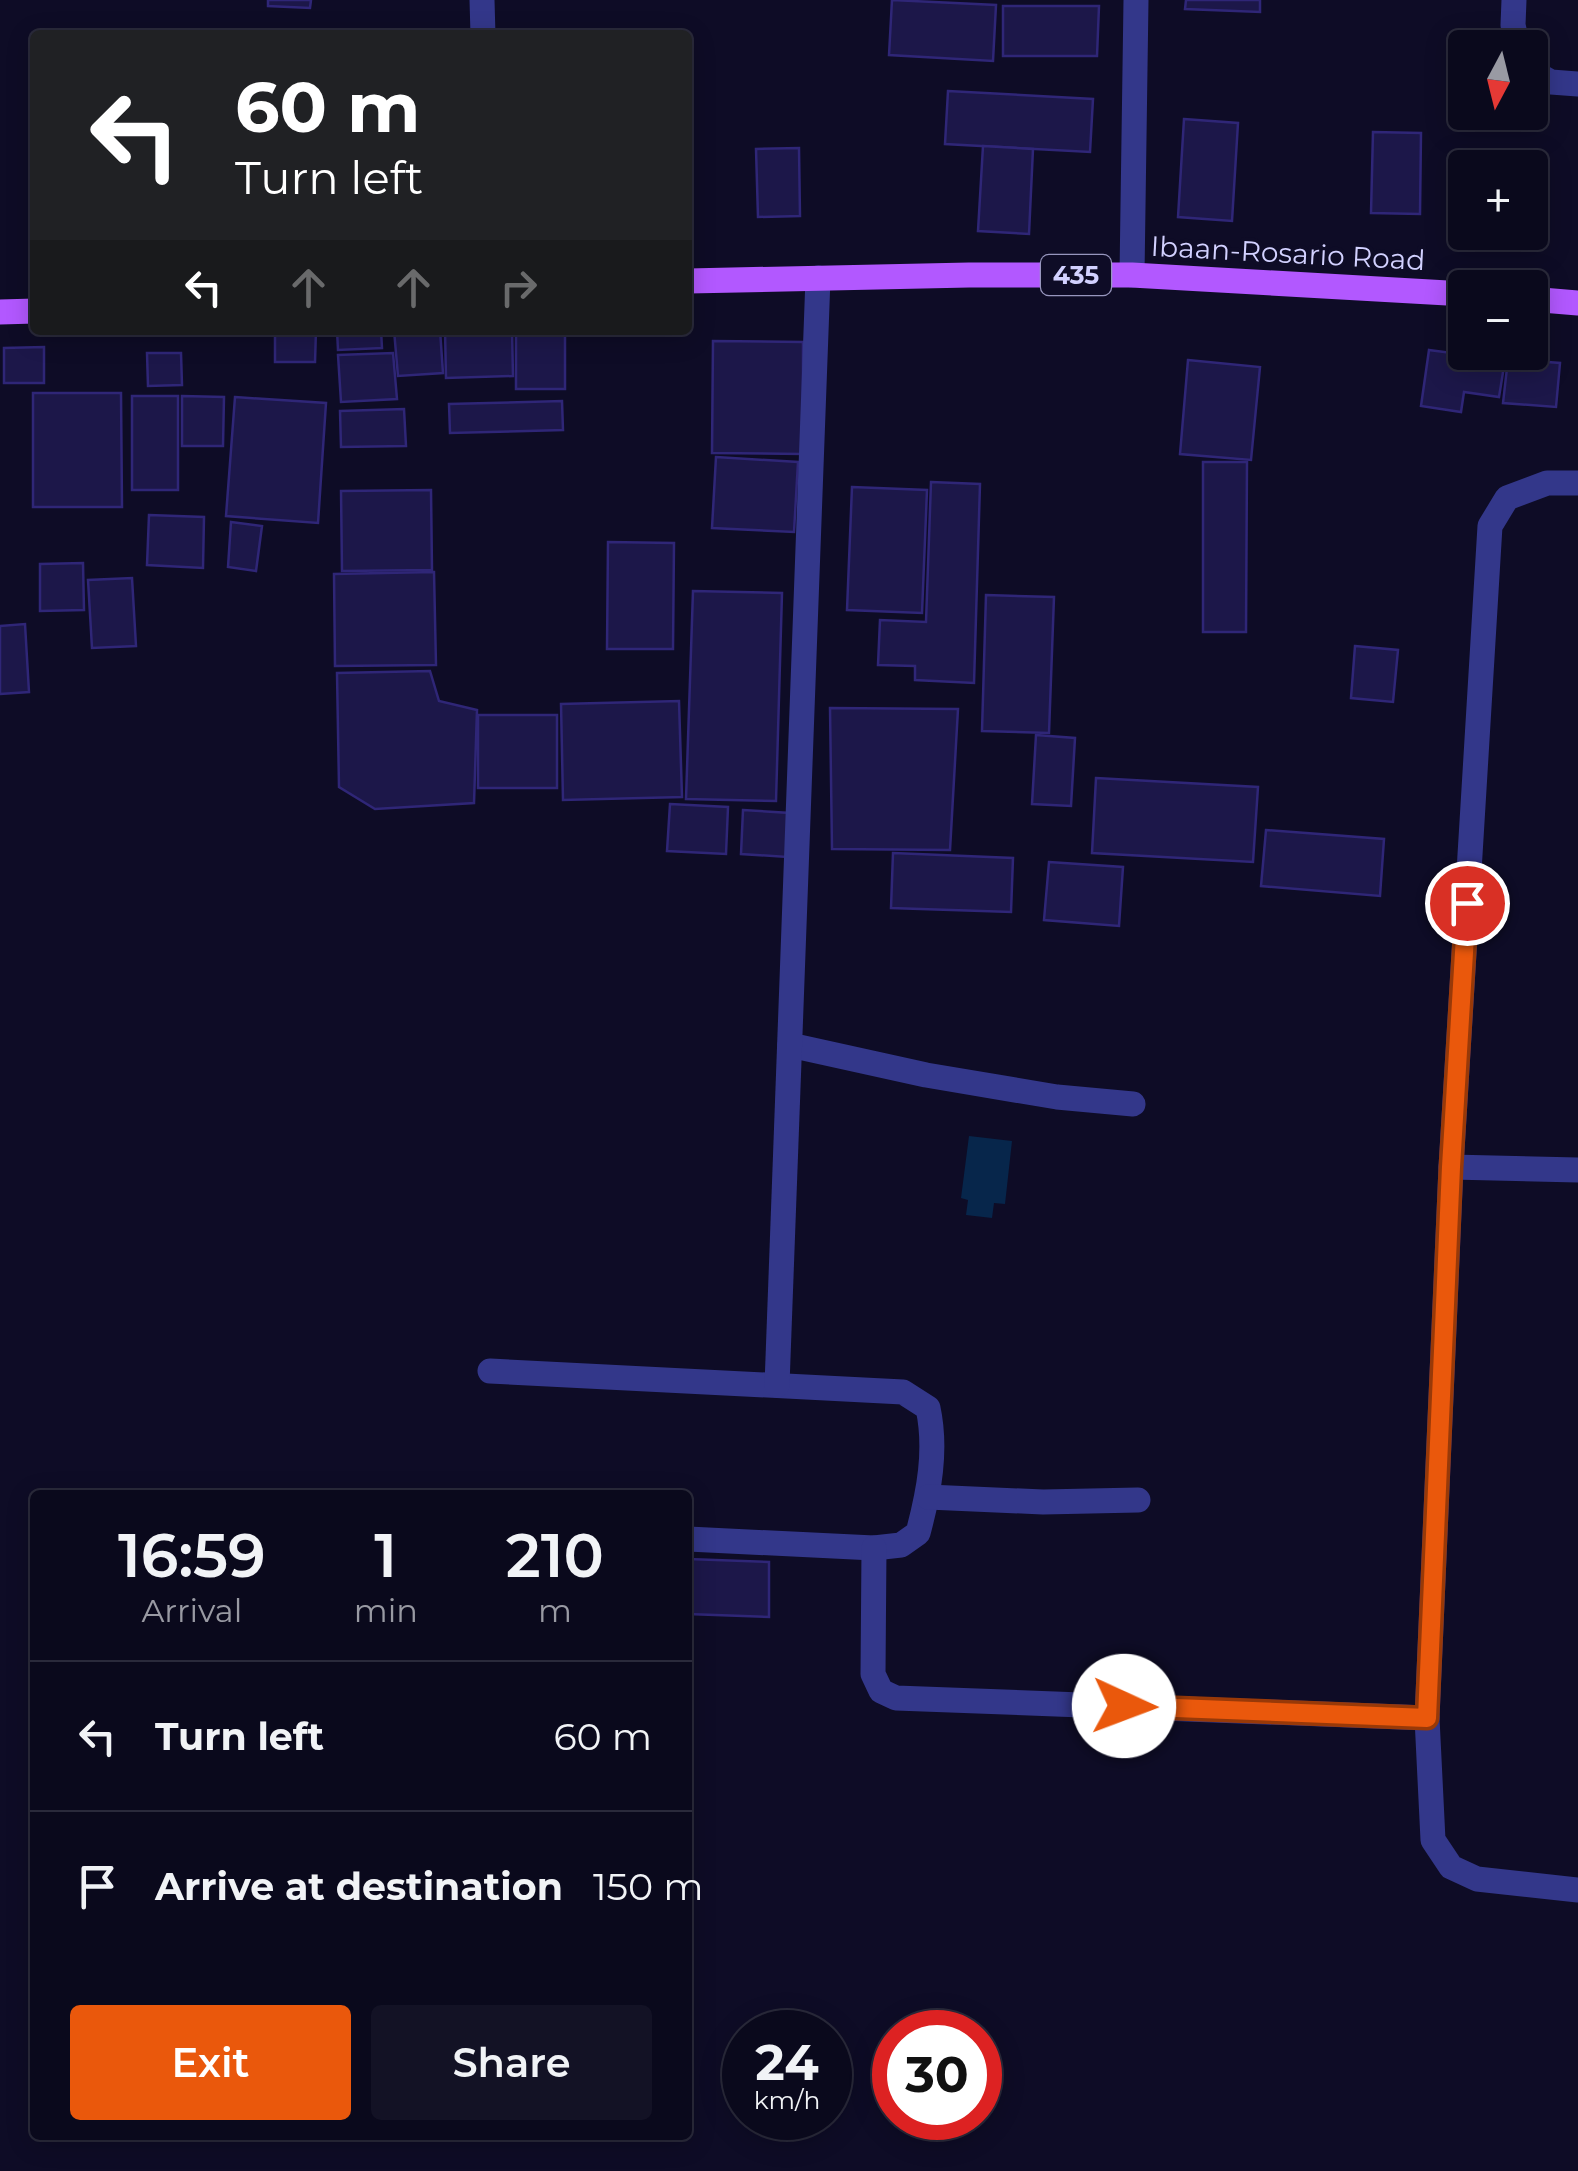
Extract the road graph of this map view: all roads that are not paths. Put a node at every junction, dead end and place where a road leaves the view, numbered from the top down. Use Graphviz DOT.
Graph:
graph roads {
  1 [pos="482,0"];
  2 [pos="1136,0"];
  3 [pos="1514,0"];
  4 [pos="483,30"];
  5 [pos="1514,30"];
  6 [pos="1548,81"];
  7 [pos="1578,84"];
  8 [pos="1132,275"];
  9 [pos="818,278"];
  10 [pos="692,282"];
  11 [pos="1448,293"];
  12 [pos="1548,300"];
  13 [pos="1578,303"];
  14 [pos="30,310"];
  15 [pos="0,312"];
  16 [pos="1578,483"];
  17 [pos="790,1045"];
  18 [pos="1133,1104"];
  19 [pos="1451,1167"];
  20 [pos="1578,1170"];
  21 [pos="490,1371"];
  22 [pos="777,1385"];
  23 [pos="928,1497"];
  24 [pos="1138,1500"];
  25 [pos="692,1539"];
  26 [pos="874,1548"];
  27 [pos="1427,1718"];
  28 [pos="1578,1890"];
  1 -- 4 [label="street"];
  2 -- 8 [label="street"];
  3 -- 5 [label="street"];
  6 -- 7 [label="street"];
  8 -- 9 [label="main road, Ibaan-Rosario Road / 435"];
  8 -- 11 [label="main road, Ibaan-Rosario Road / 435"];
  9 -- 10 [label="main road, Ibaan-Rosario Road / 435"];
  9 -- 17 [label="street"];
  12 -- 13 [label="main road"];
  14 -- 15 [label="main road"];
  16 -- 19 [label="street"];
  17 -- 18 [label="street"];
  17 -- 22 [label="street"];
  19 -- 20 [label="street"];
  19 -- 27 [label="street"];
  21 -- 22 [label="street"];
  22 -- 23 [label="street"];
  23 -- 24 [label="street"];
  23 -- 26 [label="street"];
  25 -- 26 [label="street"];
  26 -- 27 [label="street"];
  27 -- 28 [label="street"];
}
